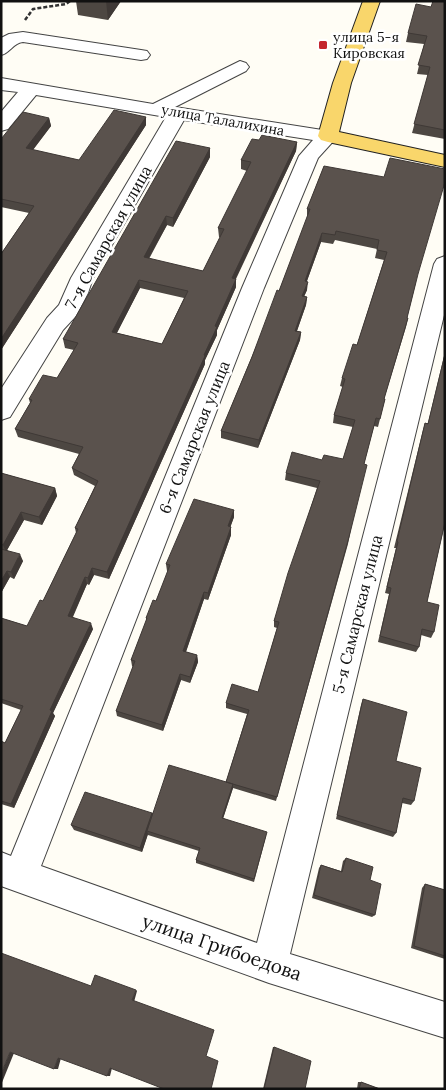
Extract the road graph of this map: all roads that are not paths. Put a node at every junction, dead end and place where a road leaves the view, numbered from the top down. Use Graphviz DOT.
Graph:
graph roads {
  1 [pos="372,1"];
  2 [pos="4,46"];
  3 [pos="141,55"];
  4 [pos="240,67"];
  5 [pos="1,84"];
  6 [pos="30,89"];
  7 [pos="157,109"];
  8 [pos="179,112"];
  9 [pos="1,125"];
  10 [pos="328,136"];
  11 [pos="445,161"];
  12 [pos="445,264"];
  13 [pos="1,410"];
  14 [pos="11,873"];
  15 [pos="269,965"];
  16 [pos="445,1020"];
  1 -- 10 [label="main road, 6-я Самарская улица"];
  2 -- 3 [label="street"];
  4 -- 7 [label="street"];
  5 -- 6 [label="street, улица Талалихина"];
  6 -- 7 [label="street, улица Талалихина"];
  6 -- 9 [label="street"];
  7 -- 8 [label="street, улица Талалихина"];
  8 -- 10 [label="street, улица Талалихина"];
  8 -- 13 [label="street, 7-я Самарская улица"];
  10 -- 11 [label="main road, улица Талалихина"];
  10 -- 14 [label="street, 6-я Самарская улица"];
  12 -- 15 [label="street, 5-я Самарская улица"];
  14 -- 15 [label="street, улица Грибоедова"];
  15 -- 16 [label="street, улица Грибоедова"];
}
